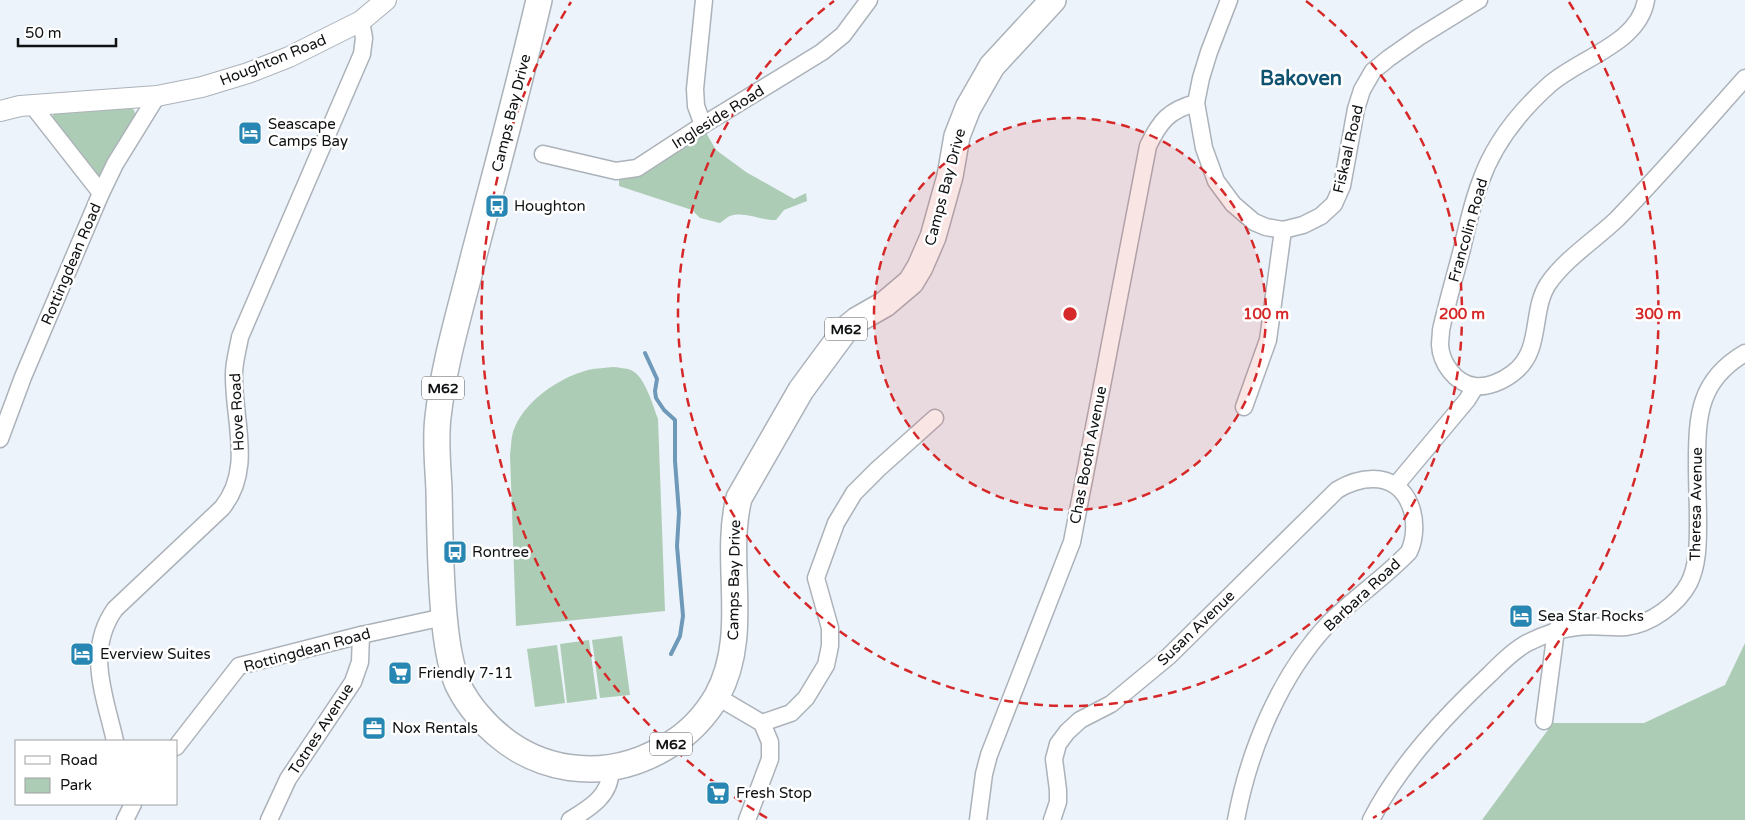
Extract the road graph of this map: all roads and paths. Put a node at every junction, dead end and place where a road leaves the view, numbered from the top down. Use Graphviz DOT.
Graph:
graph roads {
  1 [pos="386,0"];
  2 [pos="538,0"];
  3 [pos="704,0"];
  4 [pos="869,0"];
  5 [pos="1053,0"];
  6 [pos="1229,0"];
  7 [pos="1479,0"];
  8 [pos="1646,0"];
  9 [pos="362,21"];
  10 [pos="1745,78"];
  11 [pos="157,96"];
  12 [pos="1196,103"];
  13 [pos="32,105"];
  14 [pos="0,111"];
  15 [pos="703,125"];
  16 [pos="543,154"];
  17 [pos="101,192"];
  18 [pos="1283,230"];
  19 [pos="1745,353"];
  20 [pos="1475,387"];
  21 [pos="1244,408"];
  22 [pos="935,418"];
  23 [pos="1,434"];
  24 [pos="1396,485"];
  25 [pos="444,617"];
  26 [pos="1556,630"];
  27 [pos="361,635"];
  28 [pos="716,696"];
  29 [pos="1544,721"];
  30 [pos="762,723"];
  31 [pos="115,740"];
  32 [pos="178,744"];
  33 [pos="610,768"];
  34 [pos="269,820"];
  35 [pos="570,820"];
  36 [pos="748,820"];
  37 [pos="978,820"];
  38 [pos="1052,820"];
  39 [pos="1236,820"];
  40 [pos="1371,820"];
  1 -- 9 [label="street, Houghton Road"];
  2 -- 25 [label="main road, Camps Bay Drive / M62"];
  3 -- 15 [label="street"];
  4 -- 15 [label="street, Ingleside Road"];
  5 -- 28 [label="main road, Camps Bay Drive / M62"];
  6 -- 12 [label="street"];
  7 -- 18 [label="street, Fiskaal Road"];
  8 -- 20 [label="street, Francolin Road"];
  9 -- 11 [label="street, Houghton Road"];
  9 -- 31 [label="street, Hove Road"];
  10 -- 20 [label="street"];
  11 -- 13 [label="street, Houghton Road"];
  11 -- 17 [label="street, Rottingdean Road"];
  12 -- 18 [label="street"];
  12 -- 37 [label="street, Chas Booth Avenue"];
  13 -- 14 [label="street, Houghton Road"];
  13 -- 17 [label="street"];
  15 -- 16 [label="street, Ingleside Road"];
  17 -- 23 [label="street, Rottingdean Road"];
  18 -- 21 [label="street"];
  19 -- 26 [label="street, Theresa Avenue"];
  20 -- 24 [label="street"];
  22 -- 30 [label="street"];
  24 -- 38 [label="street, Susan Avenue"];
  24 -- 39 [label="street, Barbara Road"];
  25 -- 27 [label="street, Rottingdean Road"];
  25 -- 33 [label="main road, Camps Bay Drive / M62"];
  26 -- 29 [label="street"];
  26 -- 40 [label="street, Theresa Avenue"];
  27 -- 32 [label="street, Rottingdean Road"];
  27 -- 34 [label="street, Totnes Avenue"];
  28 -- 30 [label="street"];
  28 -- 33 [label="main road, Camps Bay Drive / M62"];
  30 -- 36 [label="street"];
  33 -- 35 [label="street"];
}
